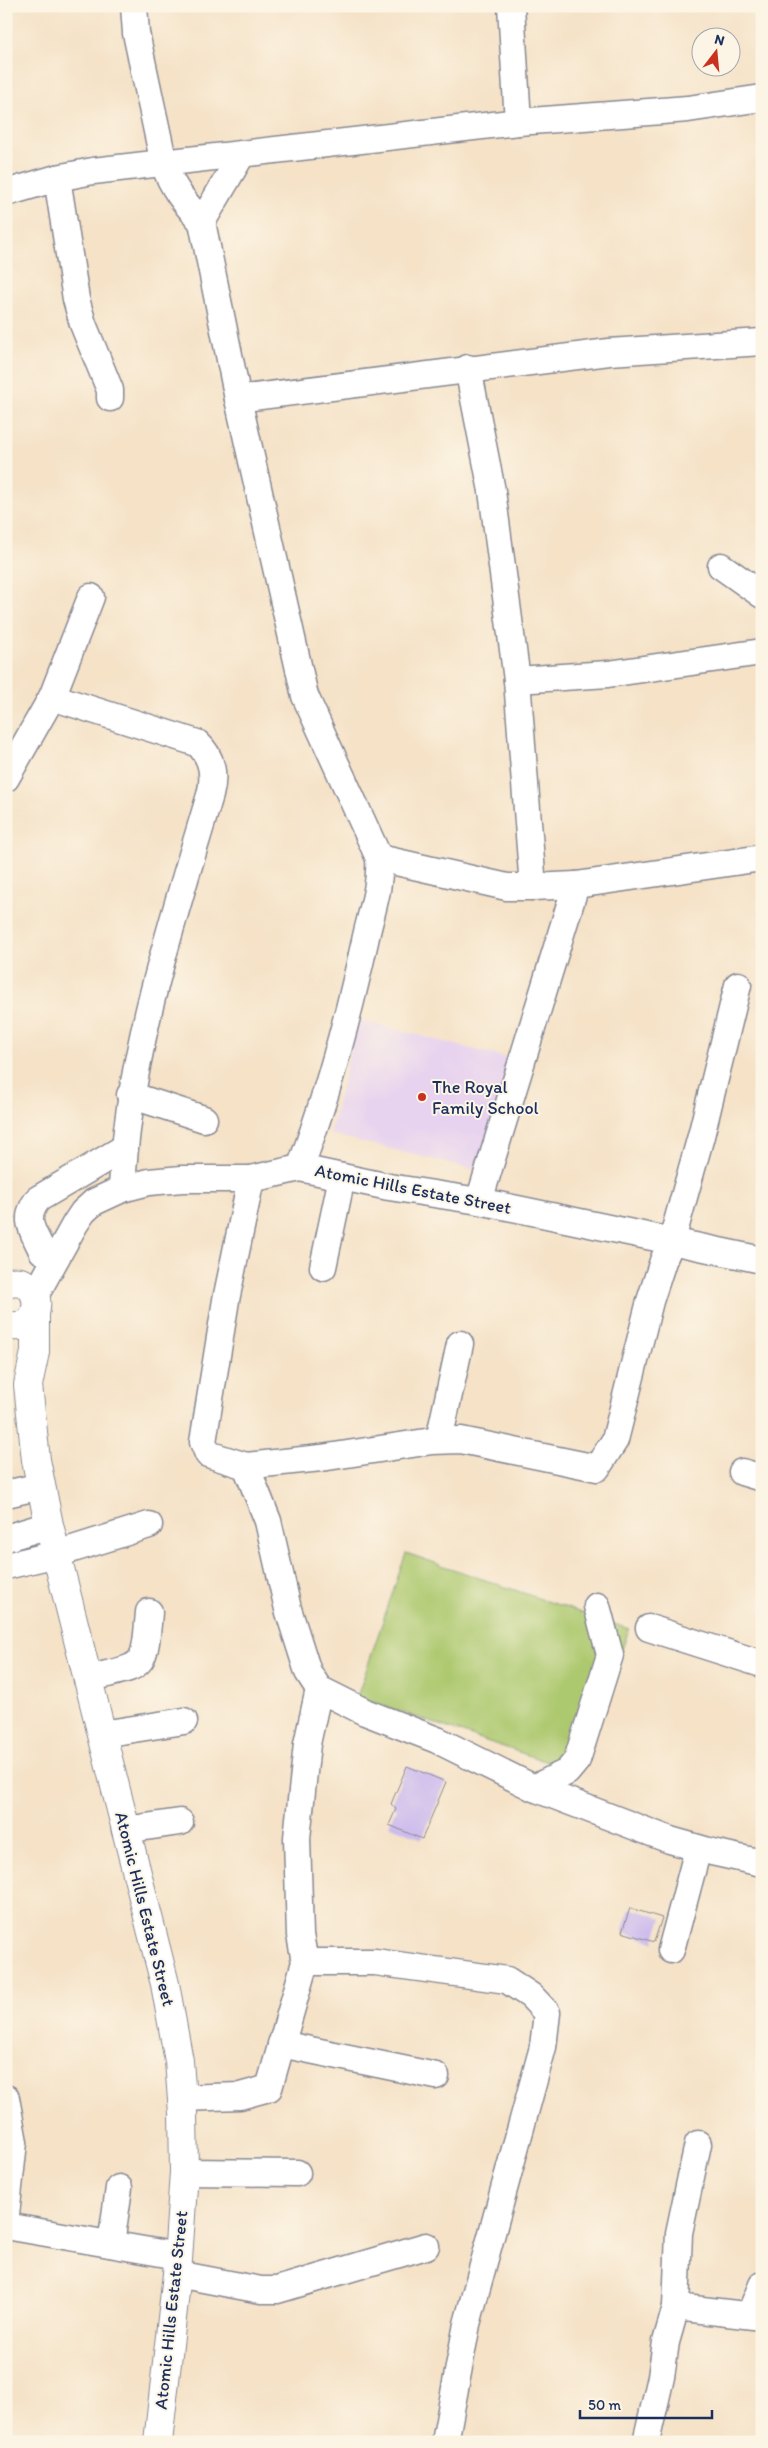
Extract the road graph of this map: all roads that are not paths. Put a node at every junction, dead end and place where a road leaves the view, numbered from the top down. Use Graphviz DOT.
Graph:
graph roads {
  1 [pos="134,6"];
  2 [pos="511,6"];
  3 [pos="762,98"];
  4 [pos="518,122"];
  5 [pos="242,154"];
  6 [pos="164,164"];
  7 [pos="57,178"];
  8 [pos="6,193"];
  9 [pos="202,222"];
  10 [pos="762,342"];
  11 [pos="468,368"];
  12 [pos="110,398"];
  13 [pos="238,399"];
  14 [pos="721,566"];
  15 [pos="762,594"];
  16 [pos="91,597"];
  17 [pos="762,652"];
  18 [pos="517,680"];
  19 [pos="52,697"];
  20 [pos="6,778"];
  21 [pos="378,858"];
  22 [pos="762,858"];
  23 [pos="576,885"];
  24 [pos="533,887"];
  25 [pos="738,985"];
  26 [pos="130,1095"];
  27 [pos="204,1119"];
  28 [pos="124,1148"];
  29 [pos="300,1168"];
  30 [pos="342,1177"];
  31 [pos="72,1178"];
  32 [pos="251,1179"];
  33 [pos="122,1189"];
  34 [pos="478,1201"];
  35 [pos="94,1202"];
  36 [pos="75,1224"];
  37 [pos="672,1240"];
  38 [pos="42,1252"];
  39 [pos="762,1260"];
  40 [pos="323,1267"];
  41 [pos="23,1293"];
  42 [pos="6,1325"];
  43 [pos="6,1329"];
  44 [pos="460,1344"];
  45 [pos="28,1385"];
  46 [pos="439,1440"];
  47 [pos="246,1466"];
  48 [pos="41,1486"];
  49 [pos="6,1494"];
  50 [pos="49,1525"];
  51 [pos="149,1525"];
  52 [pos="6,1538"];
  53 [pos="57,1554"];
  54 [pos="6,1566"];
  55 [pos="596,1606"];
  56 [pos="149,1612"];
  57 [pos="649,1628"];
  58 [pos="762,1664"];
  59 [pos="87,1679"];
  60 [pos="319,1689"];
  61 [pos="184,1721"];
  62 [pos="102,1734"];
  63 [pos="534,1788"];
  64 [pos="180,1822"];
  65 [pos="125,1830"];
  66 [pos="698,1849"];
  67 [pos="762,1863"];
  68 [pos="671,1950"];
  69 [pos="305,1962"];
  70 [pos="281,2044"];
  71 [pos="436,2076"];
  72 [pos="182,2098"];
  73 [pos="7,2103"];
  74 [pos="698,2144"];
  75 [pos="184,2172"];
  76 [pos="297,2173"];
  77 [pos="119,2188"];
  78 [pos="6,2215"];
  79 [pos="6,2226"];
  80 [pos="111,2244"];
  81 [pos="426,2246"];
  82 [pos="178,2265"];
  83 [pos="762,2285"];
  84 [pos="676,2307"];
  85 [pos="756,2316"];
  86 [pos="158,2442"];
  87 [pos="445,2442"];
  88 [pos="646,2442"];
  1 -- 6 [label="street"];
  2 -- 4 [label="street"];
  3 -- 4 [label="street"];
  4 -- 5 [label="street"];
  5 -- 6 [label="street"];
  5 -- 9 [label="street"];
  6 -- 7 [label="street"];
  6 -- 9 [label="street"];
  7 -- 8 [label="street"];
  7 -- 12 [label="street"];
  9 -- 13 [label="street"];
  10 -- 11 [label="street"];
  11 -- 13 [label="street"];
  11 -- 18 [label="street"];
  13 -- 21 [label="street"];
  14 -- 15 [label="street"];
  16 -- 19 [label="street"];
  17 -- 18 [label="street"];
  18 -- 24 [label="street"];
  19 -- 20 [label="street"];
  19 -- 26 [label="street"];
  21 -- 24 [label="street"];
  21 -- 29 [label="street"];
  22 -- 23 [label="street"];
  23 -- 24 [label="street"];
  23 -- 34 [label="street"];
  25 -- 37 [label="street"];
  26 -- 27 [label="street"];
  26 -- 28 [label="street"];
  28 -- 31 [label="street"];
  28 -- 33 [label="street"];
  29 -- 30 [label="street, Atomic Hills Estate Street"];
  29 -- 32 [label="street, Atomic Hills Estate Street"];
  30 -- 34 [label="street, Atomic Hills Estate Street"];
  30 -- 40 [label="street"];
  31 -- 35 [label="street"];
  31 -- 38 [label="street"];
  32 -- 33 [label="street, Atomic Hills Estate Street"];
  32 -- 47 [label="street"];
  33 -- 35 [label="street, Atomic Hills Estate Street"];
  34 -- 37 [label="street, Atomic Hills Estate Street"];
  35 -- 36 [label="street, Atomic Hills Estate Street"];
  36 -- 38 [label="street, Atomic Hills Estate Street"];
  36 -- 41 [label="street, Atomic Hills Estate Street"];
  37 -- 39 [label="street, Atomic Hills Estate Street"];
  37 -- 46 [label="street"];
  38 -- 41 [label="street, Atomic Hills Estate Street"];
  41 -- 42 [label="main road"];
  41 -- 45 [label="main road, Atomic Hills Estate Street"];
  43 -- 45 [label="main road, Atomic Hills Estate Street"];
  44 -- 46 [label="street"];
  45 -- 48 [label="main road, Atomic Hills Estate Street"];
  46 -- 47 [label="street"];
  47 -- 60 [label="street"];
  48 -- 49 [label="street"];
  48 -- 50 [label="main road, Atomic Hills Estate Street"];
  50 -- 52 [label="street"];
  50 -- 53 [label="main road, Atomic Hills Estate Street"];
  51 -- 53 [label="street"];
  53 -- 54 [label="street"];
  53 -- 59 [label="main road, Atomic Hills Estate Street"];
  55 -- 63 [label="street"];
  56 -- 59 [label="street"];
  57 -- 58 [label="street"];
  59 -- 62 [label="main road, Atomic Hills Estate Street"];
  60 -- 63 [label="street"];
  60 -- 69 [label="street"];
  61 -- 62 [label="street"];
  62 -- 65 [label="main road, Atomic Hills Estate Street"];
  63 -- 66 [label="street"];
  64 -- 65 [label="street"];
  65 -- 72 [label="main road, Atomic Hills Estate Street"];
  66 -- 67 [label="street"];
  66 -- 68 [label="street"];
  69 -- 70 [label="street"];
  69 -- 87 [label="street"];
  70 -- 71 [label="street"];
  70 -- 72 [label="street"];
  72 -- 75 [label="main road, Atomic Hills Estate Street"];
  73 -- 78 [label="street"];
  74 -- 84 [label="street"];
  75 -- 76 [label="street"];
  75 -- 82 [label="main road, Atomic Hills Estate Street"];
  77 -- 80 [label="street"];
  79 -- 80 [label="street"];
  80 -- 82 [label="street"];
  81 -- 82 [label="street"];
  82 -- 86 [label="main road, Atomic Hills Estate Street"];
  83 -- 85 [label="street"];
  84 -- 85 [label="street"];
  84 -- 88 [label="street"];
}
